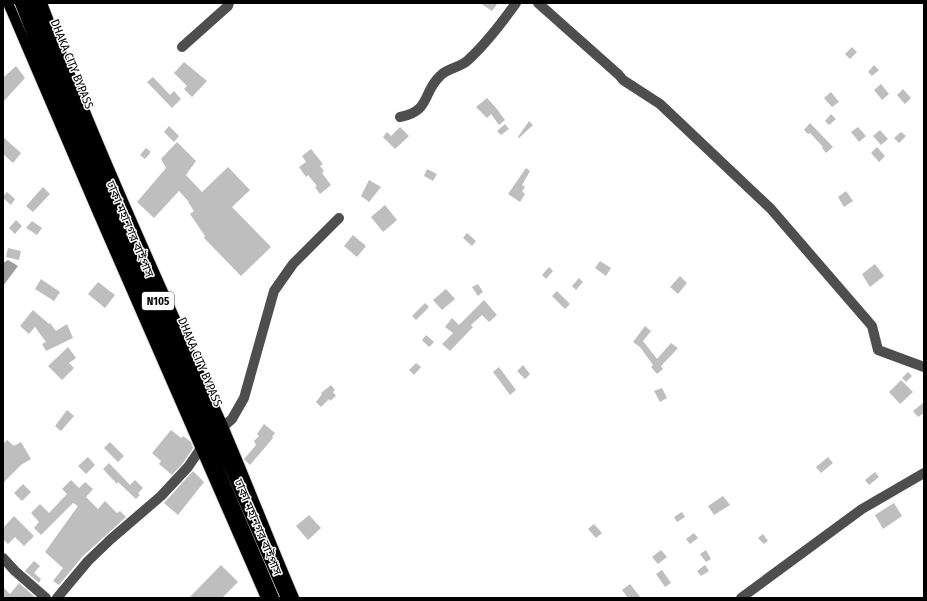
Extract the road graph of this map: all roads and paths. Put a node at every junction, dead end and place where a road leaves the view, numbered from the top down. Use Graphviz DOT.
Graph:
graph roads {
  1 [pos="7,3"];
  2 [pos="21,3"];
  3 [pos="33,3"];
  4 [pos="42,3"];
  5 [pos="229,3"];
  6 [pos="516,3"];
  7 [pos="538,3"];
  8 [pos="3,6"];
  9 [pos="182,46"];
  10 [pos="400,117"];
  11 [pos="339,218"];
  12 [pos="924,367"];
  13 [pos="223,426"];
  14 [pos="201,448"];
  15 [pos="924,473"];
  16 [pos="3,558"];
  17 [pos="46,598"];
  18 [pos="57,598"];
  19 [pos="266,598"];
  20 [pos="273,598"];
  21 [pos="287,598"];
  22 [pos="294,598"];
  23 [pos="741,598"];
  1 -- 8 [label="street"];
  1 -- 14 [label="main road"];
  2 -- 20 [label="highway, ঢাকা মহানগর বাইপাস / N105"];
  3 -- 21 [label="highway, DHAKA CITY BYPASS / N105"];
  4 -- 13 [label="main road"];
  5 -- 9 [label="street"];
  6 -- 10 [label="street"];
  7 -- 12 [label="street"];
  11 -- 13 [label="street"];
  13 -- 22 [label="main road"];
  14 -- 18 [label="street"];
  14 -- 19 [label="main road"];
  15 -- 23 [label="street"];
  16 -- 17 [label="street"];
}
